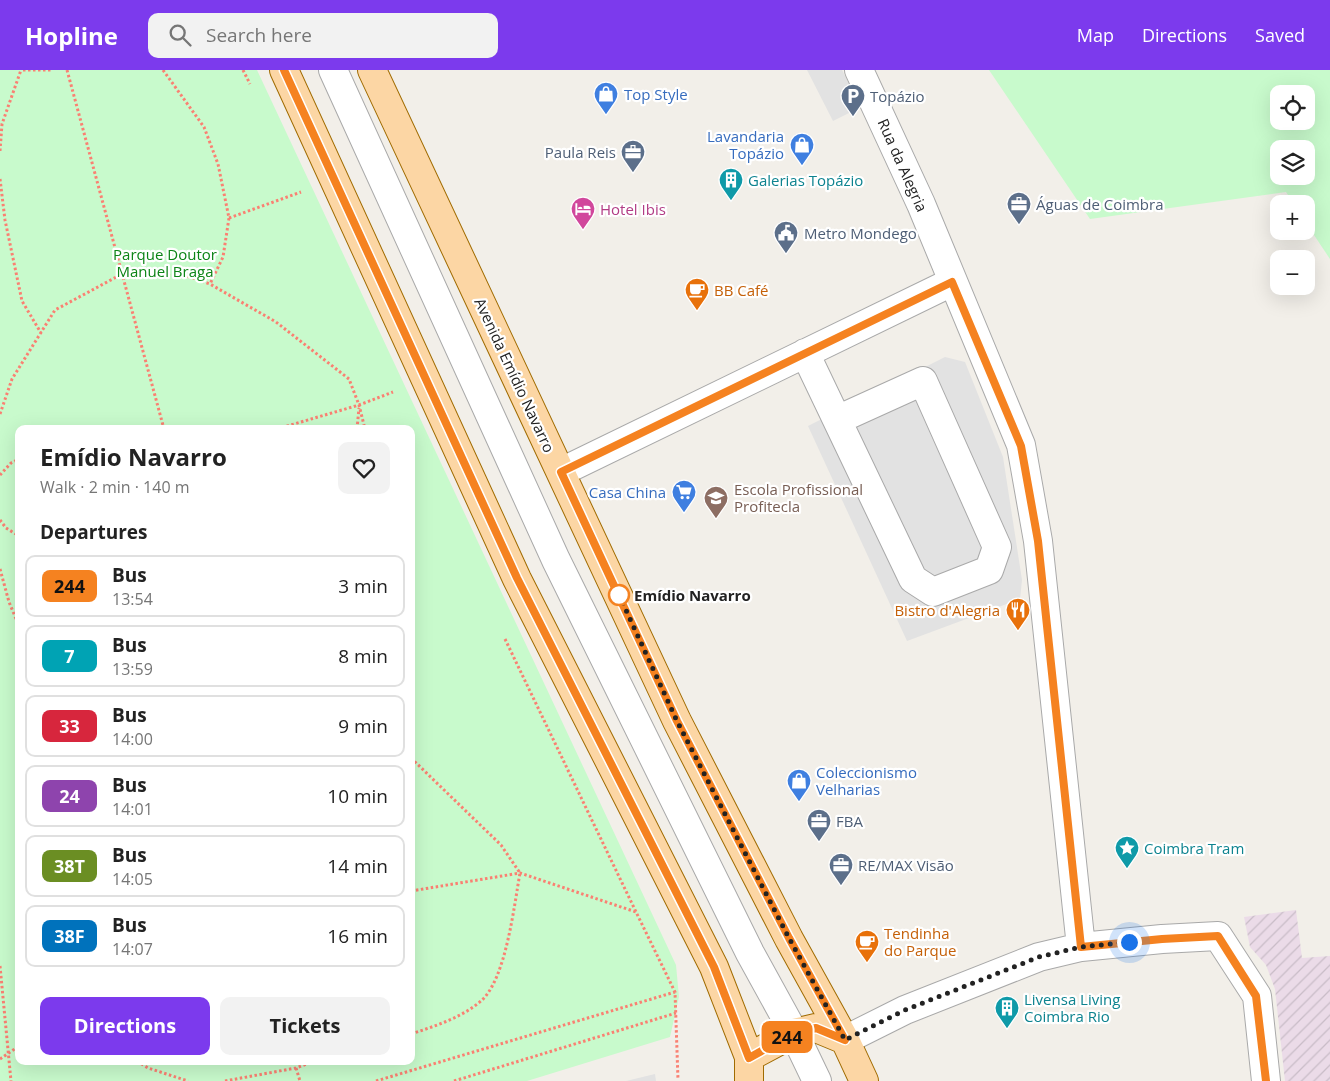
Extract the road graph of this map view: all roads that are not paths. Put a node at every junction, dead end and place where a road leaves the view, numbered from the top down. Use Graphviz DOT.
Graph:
graph roads {
  1 [pos="284,70"];
  2 [pos="333,70"];
  3 [pos="372,70"];
  4 [pos="859,70"];
  5 [pos="952,282"];
  6 [pos="805,353"];
  7 [pos="837,420"];
  8 [pos="561,472"];
  9 [pos="1038,541"];
  10 [pos="996,547"];
  11 [pos="1081,947"];
  12 [pos="794,1033"];
  13 [pos="845,1040"];
  14 [pos="749,1069"];
  15 [pos="817,1081"];
  16 [pos="864,1081"];
  17 [pos="1266,1081"];
  1 -- 14 [label="main road"];
  2 -- 12 [label="street"];
  3 -- 8 [label="main road, Avenida Emídio Navarro"];
  4 -- 5 [label="street, Rua da Alegria"];
  5 -- 6 [label="street"];
  5 -- 9 [label="street, Rua da Alegria"];
  6 -- 7 [label="street"];
  6 -- 8 [label="street"];
  7 -- 10 [label="street"];
  7 -- 10 [label="street"];
  8 -- 13 [label="main road, Avenida Emídio Navarro"];
  9 -- 10 [label="street"];
  9 -- 11 [label="street, Rua da Alegria"];
  11 -- 13 [label="street"];
  11 -- 17 [label="street"];
  12 -- 13 [label="main road"];
  12 -- 14 [label="main road"];
  12 -- 15 [label="street"];
  13 -- 16 [label="main road, Avenida Emídio Navarro"];
}
